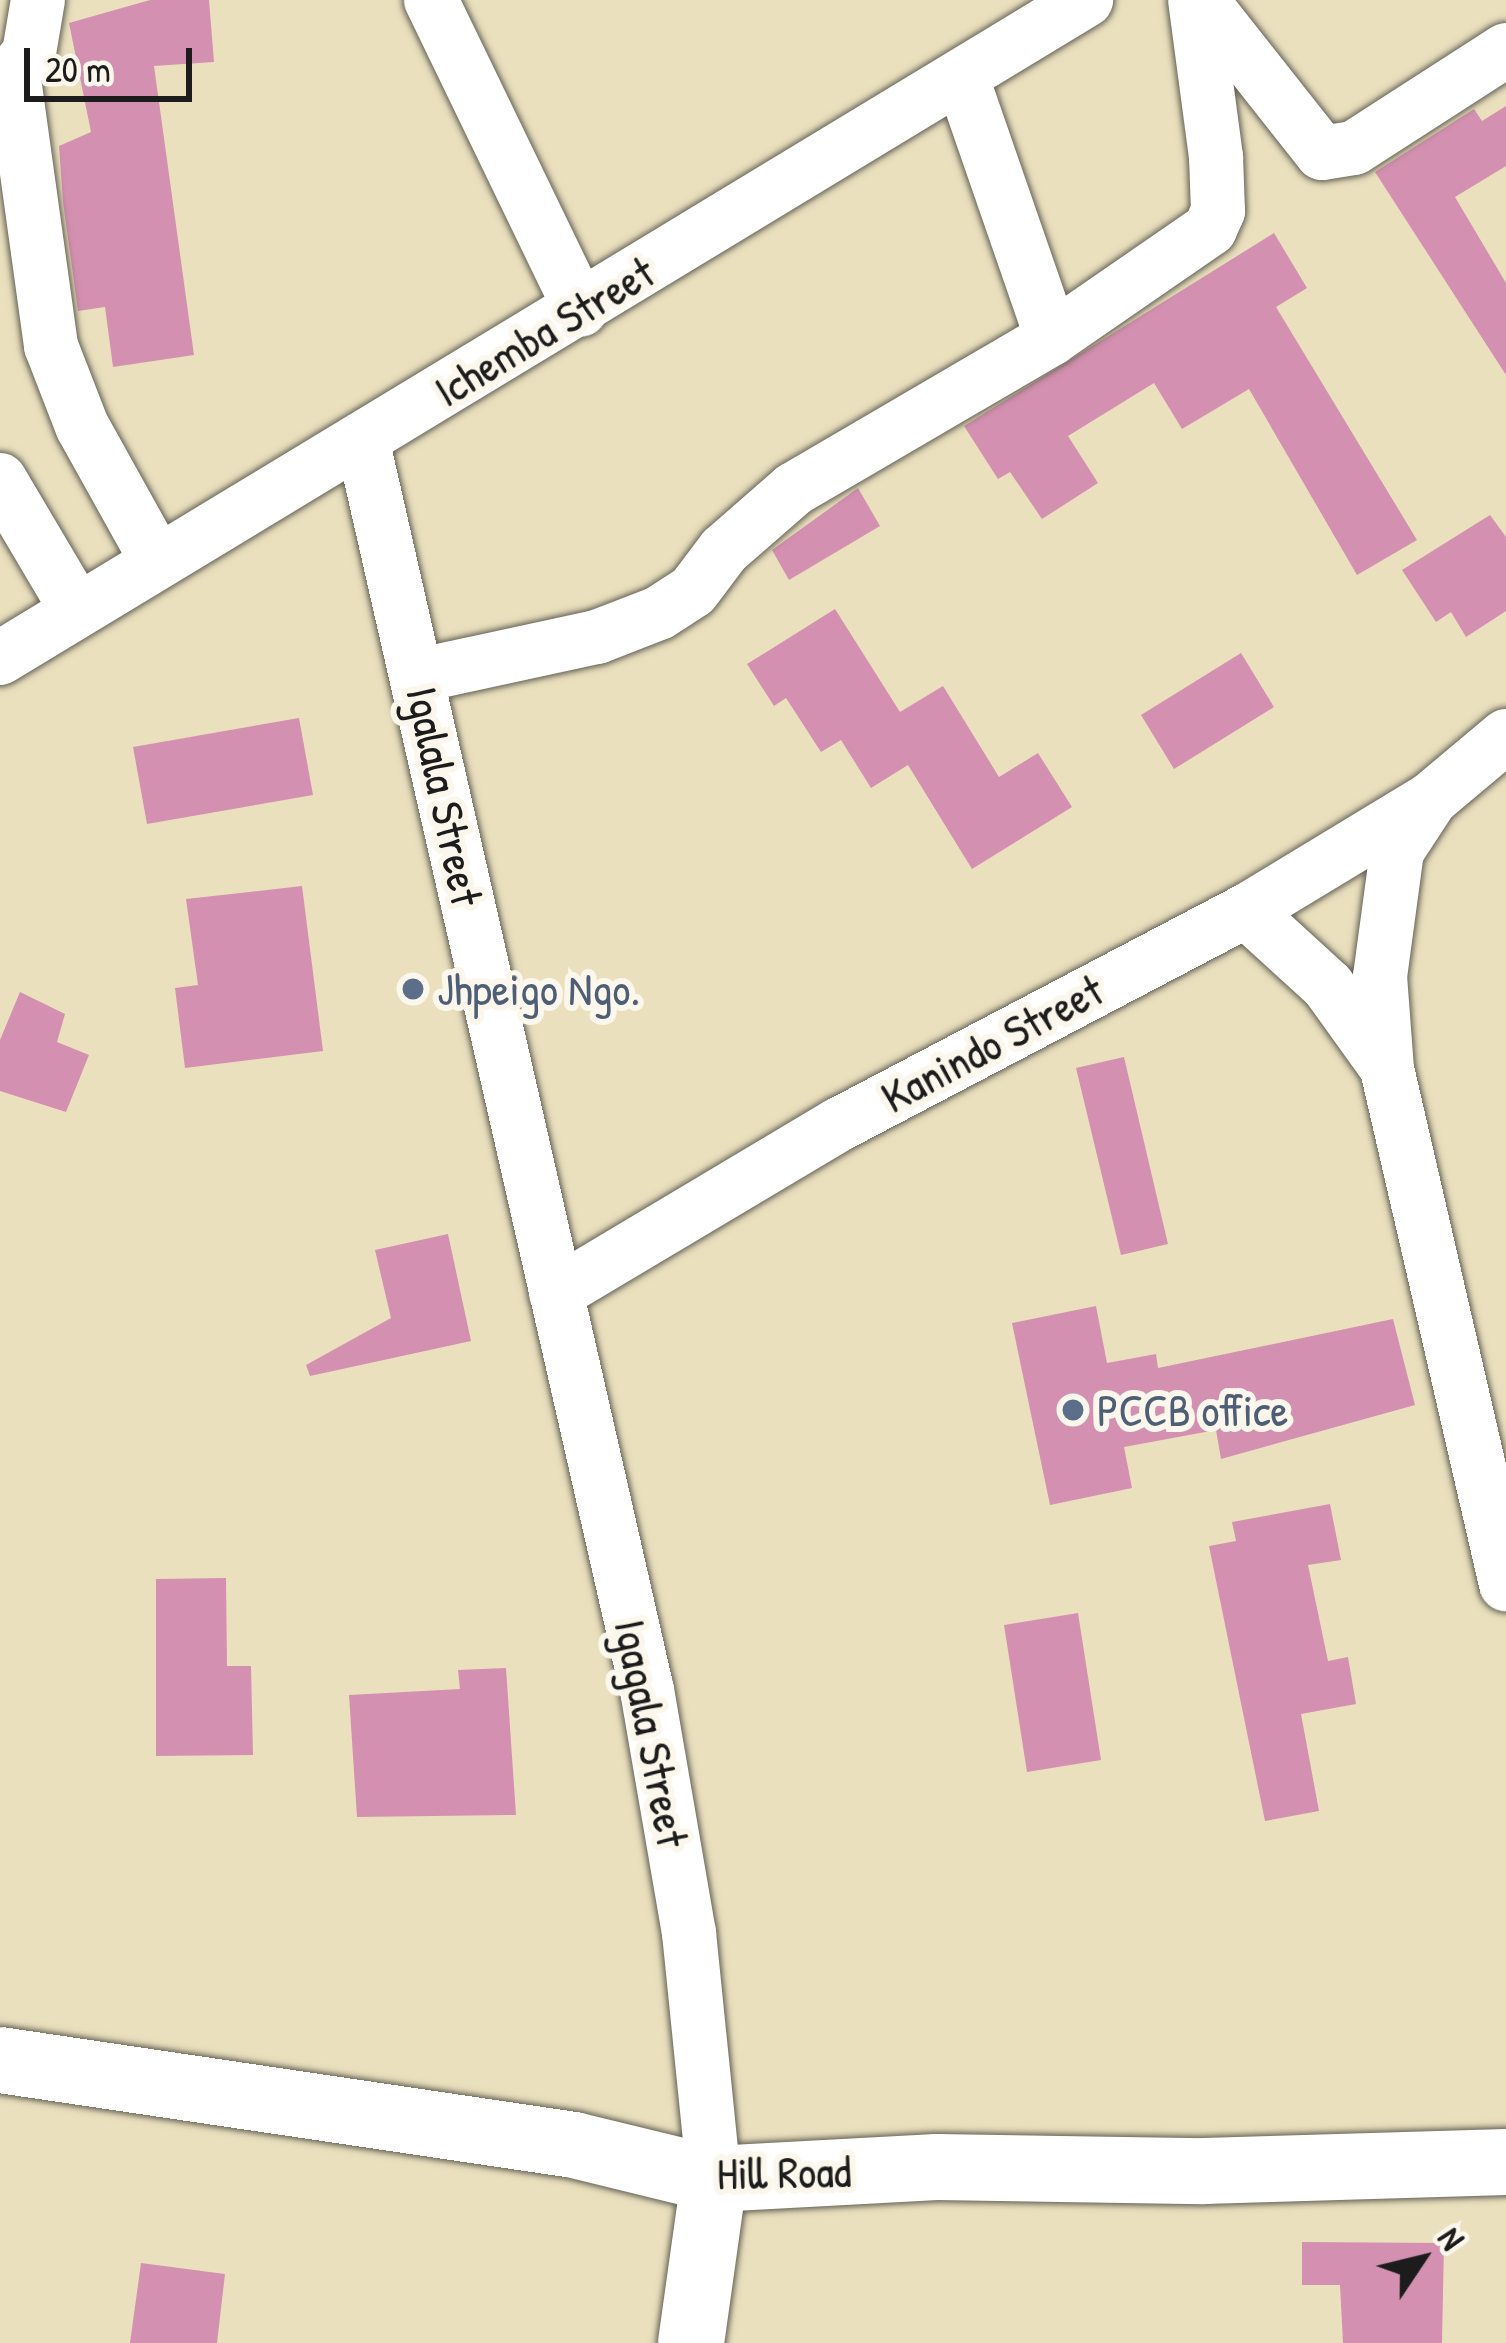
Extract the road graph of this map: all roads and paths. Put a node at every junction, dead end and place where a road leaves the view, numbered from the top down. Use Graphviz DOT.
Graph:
graph roads {
  1 [pos="38,0"];
  2 [pos="431,0"];
  3 [pos="1086,0"];
  4 [pos="1198,0"];
  5 [pos="1506,50"];
  6 [pos="963,81"];
  7 [pos="7,84"];
  8 [pos="15,199"];
  9 [pos="581,310"];
  10 [pos="1052,338"];
  11 [pos="362,439"];
  12 [pos="0,480"];
  13 [pos="157,561"];
  14 [pos="77,610"];
  15 [pos="0,658"];
  16 [pos="421,676"];
  17 [pos="1506,736"];
  18 [pos="1431,800"];
  19 [pos="1246,911"];
  20 [pos="1387,1069"];
  21 [pos="556,1293"];
  22 [pos="1486,1392"];
  23 [pos="1506,1584"];
  24 [pos="0,2060"];
  25 [pos="1506,2162"];
  26 [pos="714,2179"];
  27 [pos="692,2343"];
  1 -- 7 [label="street"];
  2 -- 9 [label="street"];
  3 -- 6 [label="street, Ichemba Street"];
  4 -- 5 [label="street"];
  4 -- 10 [label="street"];
  6 -- 9 [label="street, Ichemba Street"];
  6 -- 10 [label="street"];
  7 -- 8 [label="street"];
  8 -- 13 [label="street"];
  9 -- 11 [label="street, Ichemba Street"];
  10 -- 16 [label="street"];
  11 -- 13 [label="street, Ichemba Street"];
  11 -- 16 [label="street, Igalala Street"];
  12 -- 14 [label="street"];
  13 -- 14 [label="street, Ichemba Street"];
  14 -- 15 [label="street, Ichemba Street"];
  16 -- 21 [label="street, Igalala Street"];
  17 -- 18 [label="street"];
  18 -- 19 [label="street, Kanindo Street"];
  18 -- 20 [label="street"];
  19 -- 20 [label="street"];
  19 -- 21 [label="street, Kanindo Street"];
  20 -- 22 [label="street"];
  21 -- 26 [label="street, Igagala Street"];
  22 -- 23 [label="street"];
  24 -- 26 [label="main road, Hill Road"];
  25 -- 26 [label="main road, Hill Road"];
  26 -- 27 [label="main road"];
}
